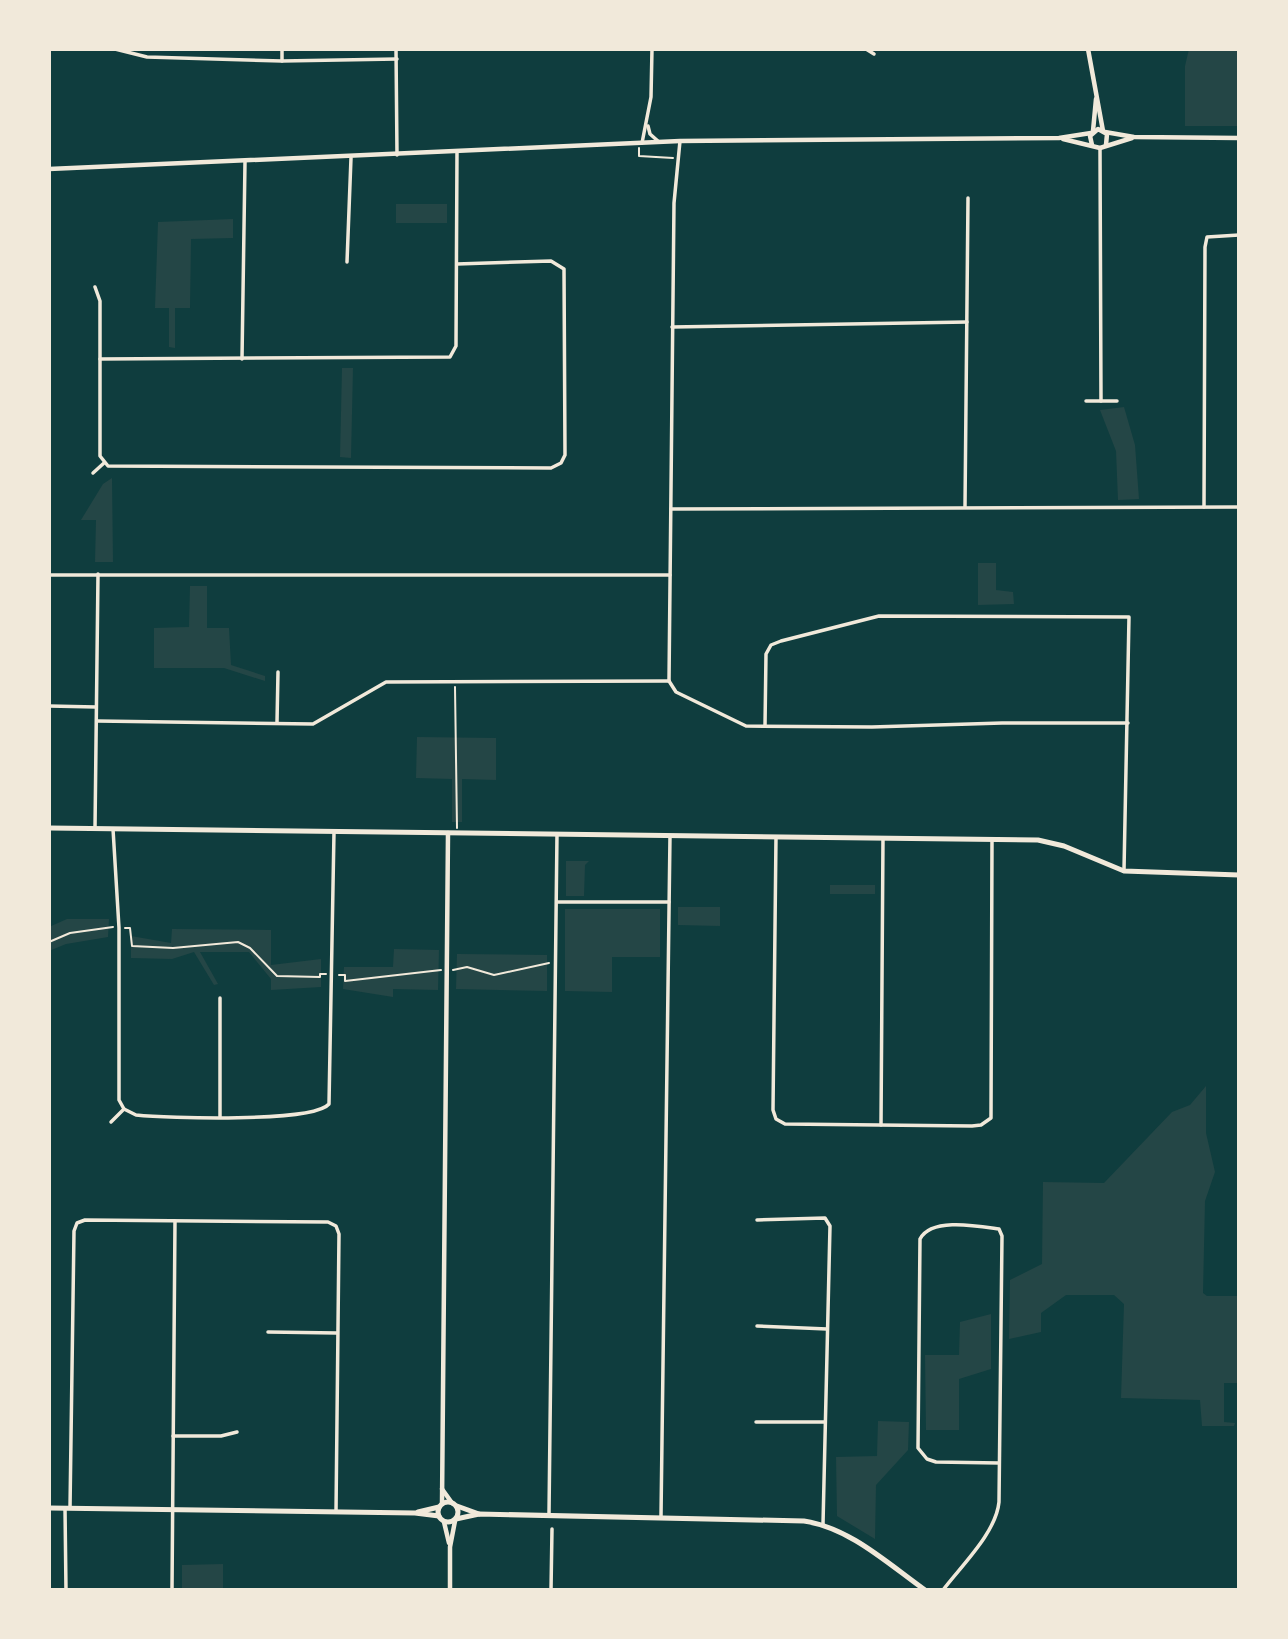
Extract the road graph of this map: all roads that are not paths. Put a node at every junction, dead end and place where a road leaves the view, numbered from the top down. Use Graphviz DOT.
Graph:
graph roads {
  1 [pos="115,49"];
  2 [pos="282,49"];
  3 [pos="396,49"];
  4 [pos="652,49"];
  5 [pos="866,49"];
  6 [pos="1088,49"];
  7 [pos="874,54"];
  8 [pos="397,60"];
  9 [pos="282,61"];
  10 [pos="1096,94"];
  11 [pos="648,124"];
  12 [pos="1104,131"];
  13 [pos="1092,132"];
  14 [pos="1134,137"];
  15 [pos="1059,138"];
  16 [pos="1239,138"];
  17 [pos="680,141"];
  18 [pos="659,142"];
  19 [pos="642,143"];
  20 [pos="1093,146"];
  21 [pos="1102,148"];
  22 [pos="457,152"];
  23 [pos="397,155"];
  24 [pos="351,158"];
  25 [pos="245,162"];
  26 [pos="49,169"];
  27 [pos="968,198"];
  28 [pos="1239,235"];
  29 [pos="347,262"];
  30 [pos="457,264"];
  31 [pos="95,287"];
  32 [pos="967,323"];
  33 [pos="672,327"];
  34 [pos="100,359"];
  35 [pos="242,359"];
  36 [pos="1086,401"];
  37 [pos="1101,401"];
  38 [pos="1118,401"];
  39 [pos="104,463"];
  40 [pos="93,473"];
  41 [pos="1204,507"];
  42 [pos="1239,507"];
  43 [pos="965,508"];
  44 [pos="671,509"];
  45 [pos="98,574"];
  46 [pos="49,575"];
  47 [pos="670,575"];
  48 [pos="278,672"];
  49 [pos="668,681"];
  50 [pos="49,706"];
  51 [pos="97,707"];
  52 [pos="97,722"];
  53 [pos="277,723"];
  54 [pos="1128,723"];
  55 [pos="765,726"];
  56 [pos="49,828"];
  57 [pos="94,829"];
  58 [pos="114,829"];
  59 [pos="334,832"];
  60 [pos="448,833"];
  61 [pos="557,834"];
  62 [pos="670,836"];
  63 [pos="776,837"];
  64 [pos="883,838"];
  65 [pos="992,840"];
  66 [pos="1124,871"];
  67 [pos="1239,875"];
  68 [pos="556,902"];
  69 [pos="669,902"];
  70 [pos="220,998"];
  71 [pos="124,1109"];
  72 [pos="220,1117"];
  73 [pos="111,1122"];
  74 [pos="881,1125"];
  75 [pos="757,1220"];
  76 [pos="175,1222"];
  77 [pos="757,1326"];
  78 [pos="827,1329"];
  79 [pos="268,1332"];
  80 [pos="337,1333"];
  81 [pos="756,1422"];
  82 [pos="825,1422"];
  83 [pos="237,1432"];
  84 [pos="173,1436"];
  85 [pos="999,1463"];
  86 [pos="442,1488"];
  87 [pos="454,1504"];
  88 [pos="441,1505"];
  89 [pos="49,1508"];
  90 [pos="68,1508"];
  91 [pos="172,1510"];
  92 [pos="336,1512"];
  93 [pos="415,1513"];
  94 [pos="479,1514"];
  95 [pos="549,1514"];
  96 [pos="661,1516"];
  97 [pos="439,1517"];
  98 [pos="455,1520"];
  99 [pos="444,1522"];
  100 [pos="823,1524"];
  101 [pos="552,1529"];
  102 [pos="450,1547"];
  103 [pos="66,1590"];
  104 [pos="172,1590"];
  105 [pos="450,1590"];
  106 [pos="551,1590"];
  107 [pos="925,1590"];
  108 [pos="943,1590"];
  1 -- 9 [label="street"];
  2 -- 9 [label="street"];
  3 -- 8 [label="street"];
  4 -- 11 [label="street"];
  5 -- 7 [label="street"];
  6 -- 10 [label="street"];
  8 -- 9 [label="street"];
  8 -- 23 [label="street"];
  10 -- 12 [label="street"];
  10 -- 13 [label="street"];
  11 -- 18 [label="street"];
  11 -- 19 [label="street"];
  12 -- 13 [label="street"];
  12 -- 14 [label="street"];
  12 -- 21 [label="street"];
  13 -- 15 [label="street"];
  13 -- 20 [label="street"];
  14 -- 16 [label="street"];
  14 -- 21 [label="street"];
  15 -- 17 [label="street"];
  15 -- 20 [label="street"];
  17 -- 18 [label="street"];
  17 -- 33 [label="street"];
  18 -- 19 [label="street"];
  19 -- 22 [label="street"];
  20 -- 21 [label="street"];
  21 -- 37 [label="street"];
  22 -- 23 [label="street"];
  22 -- 30 [label="street"];
  23 -- 24 [label="street"];
  24 -- 25 [label="street"];
  24 -- 29 [label="street"];
  25 -- 26 [label="street"];
  25 -- 35 [label="street"];
  27 -- 32 [label="street"];
  28 -- 41 [label="street"];
  30 -- 35 [label="street"];
  30 -- 39 [label="street"];
  31 -- 34 [label="street"];
  32 -- 33 [label="street"];
  32 -- 43 [label="street"];
  33 -- 44 [label="street"];
  34 -- 35 [label="street"];
  34 -- 39 [label="street"];
  36 -- 37 [label="street"];
  37 -- 38 [label="street"];
  39 -- 40 [label="street"];
  41 -- 42 [label="street"];
  41 -- 43 [label="street"];
  43 -- 44 [label="street"];
  44 -- 47 [label="street"];
  45 -- 46 [label="street"];
  45 -- 47 [label="street"];
  45 -- 51 [label="street"];
  47 -- 49 [label="street"];
  48 -- 53 [label="street"];
  49 -- 53 [label="street"];
  49 -- 55 [label="street"];
  50 -- 51 [label="street"];
  51 -- 52 [label="street"];
  52 -- 53 [label="street"];
  52 -- 57 [label="street"];
  54 -- 55 [label="street"];
  54 -- 55 [label="street"];
  54 -- 66 [label="street"];
  56 -- 57 [label="main road"];
  57 -- 58 [label="main road"];
  58 -- 59 [label="main road"];
  58 -- 71 [label="street"];
  59 -- 60 [label="main road"];
  59 -- 72 [label="street"];
  60 -- 61 [label="main road"];
  60 -- 86 [label="street"];
  61 -- 62 [label="main road"];
  61 -- 68 [label="street"];
  62 -- 63 [label="main road"];
  62 -- 69 [label="street"];
  63 -- 64 [label="main road"];
  63 -- 74 [label="street"];
  64 -- 65 [label="main road"];
  64 -- 74 [label="street"];
  65 -- 66 [label="main road"];
  65 -- 74 [label="street"];
  66 -- 67 [label="main road"];
  68 -- 69 [label="street"];
  68 -- 95 [label="street"];
  69 -- 96 [label="street"];
  70 -- 72 [label="street"];
  71 -- 72 [label="street"];
  71 -- 73 [label="street"];
  75 -- 78 [label="street"];
  76 -- 80 [label="street"];
  76 -- 84 [label="street"];
  76 -- 90 [label="street"];
  77 -- 78 [label="street"];
  78 -- 82 [label="street"];
  79 -- 80 [label="street"];
  80 -- 92 [label="street"];
  81 -- 82 [label="street"];
  82 -- 100 [label="street"];
  83 -- 84 [label="street"];
  84 -- 91 [label="street"];
  85 -- 85 [label="street"];
  85 -- 108 [label="street"];
  86 -- 87 [label="street"];
  86 -- 88 [label="street"];
  87 -- 88 [label="main road"];
  87 -- 94 [label="main road"];
  87 -- 98 [label="main road"];
  88 -- 93 [label="main road"];
  88 -- 97 [label="main road"];
  89 -- 90 [label="main road"];
  90 -- 91 [label="main road"];
  90 -- 103 [label="street"];
  91 -- 92 [label="main road"];
  91 -- 104 [label="street"];
  92 -- 93 [label="main road"];
  93 -- 97 [label="main road"];
  94 -- 95 [label="main road"];
  94 -- 98 [label="main road"];
  95 -- 96 [label="main road"];
  96 -- 100 [label="main road"];
  97 -- 99 [label="main road"];
  98 -- 99 [label="main road"];
  98 -- 102 [label="street"];
  99 -- 102 [label="street"];
  100 -- 107 [label="main road"];
  101 -- 106 [label="street"];
  102 -- 105 [label="street"];
}
